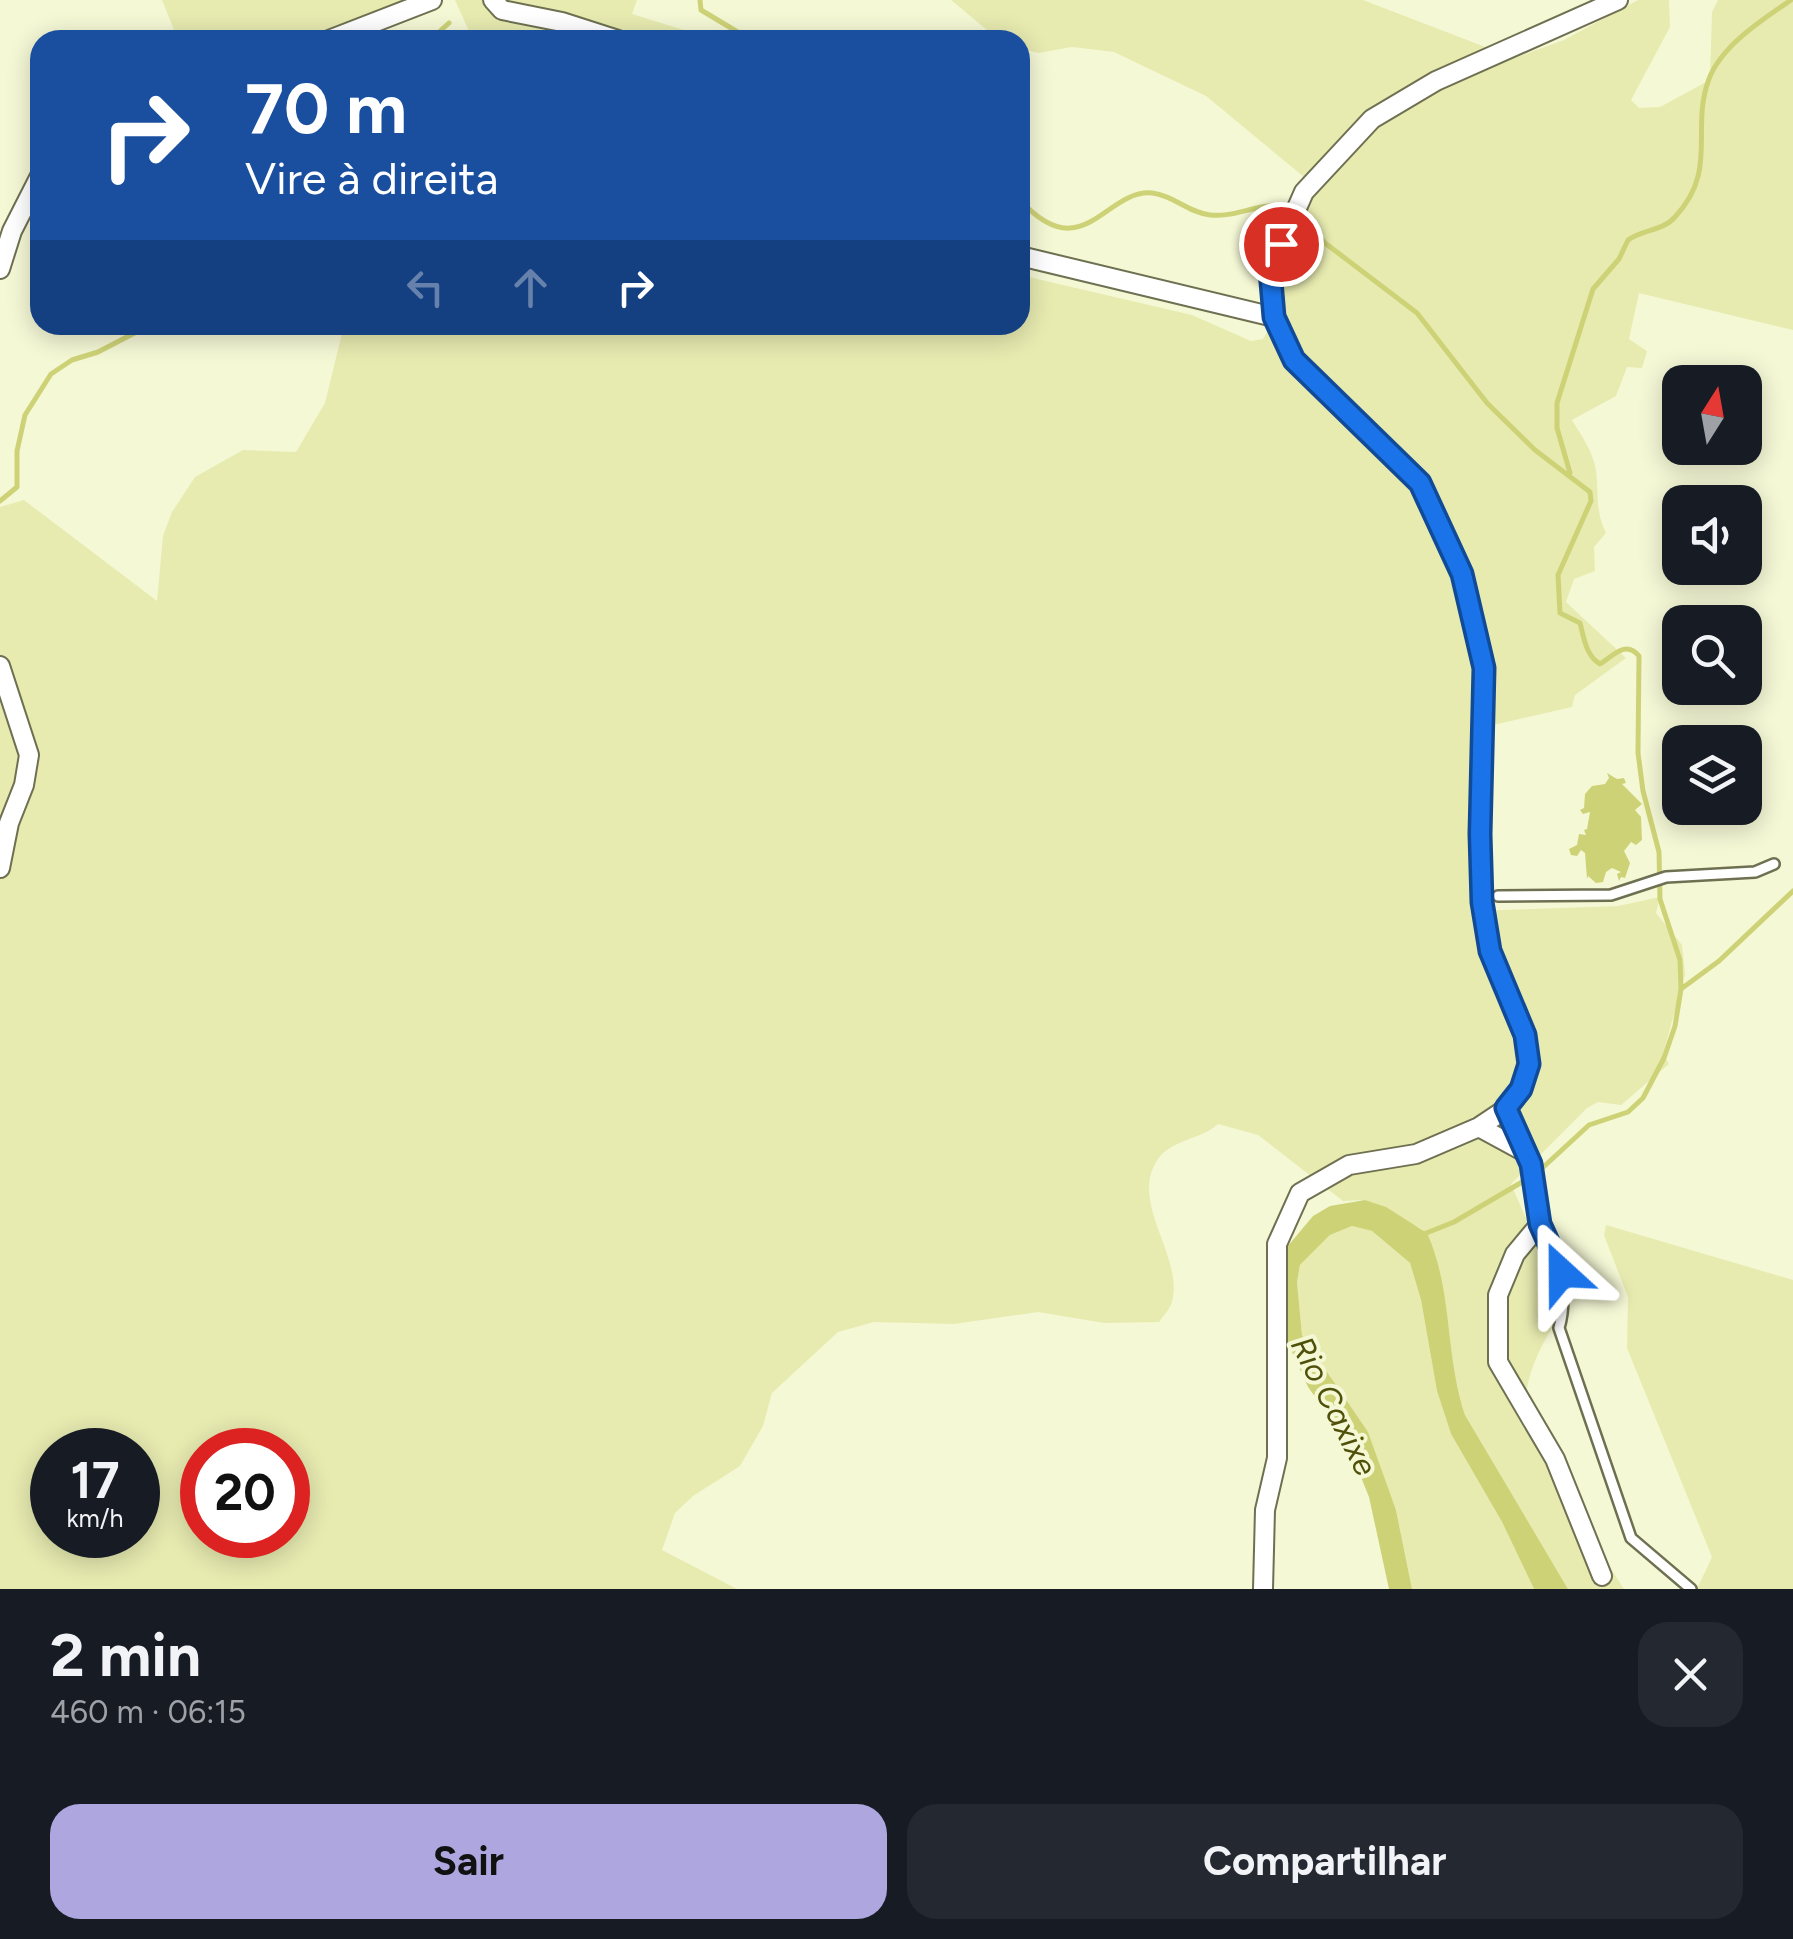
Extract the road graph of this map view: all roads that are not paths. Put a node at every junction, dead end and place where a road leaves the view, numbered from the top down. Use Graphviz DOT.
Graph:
graph roads {
  1 [pos="432,0"];
  2 [pos="493,0"];
  3 [pos="1618,0"];
  4 [pos="355,30"];
  5 [pos="587,30"];
  6 [pos="30,196"];
  7 [pos="1030,258"];
  8 [pos="0,269"];
  9 [pos="1274,317"];
  10 [pos="0,666"];
  11 [pos="1774,864"];
  12 [pos="0,868"];
  13 [pos="1488,894"];
  14 [pos="1506,1108"];
  15 [pos="1479,1128"];
  16 [pos="1528,1158"];
  17 [pos="1540,1224"];
  18 [pos="1602,1576"];
  19 [pos="1263,1589"];
  20 [pos="1691,1589"];
  1 -- 4 [label="street"];
  2 -- 5 [label="street"];
  3 -- 9 [label="street"];
  6 -- 8 [label="street"];
  7 -- 9 [label="street"];
  9 -- 13 [label="street"];
  10 -- 12 [label="street"];
  11 -- 13 [label="lane"];
  13 -- 14 [label="street"];
  14 -- 15 [label="street"];
  14 -- 16 [label="street"];
  15 -- 16 [label="street"];
  15 -- 19 [label="street"];
  16 -- 17 [label="street"];
  17 -- 18 [label="street"];
  17 -- 20 [label="lane"];
}
